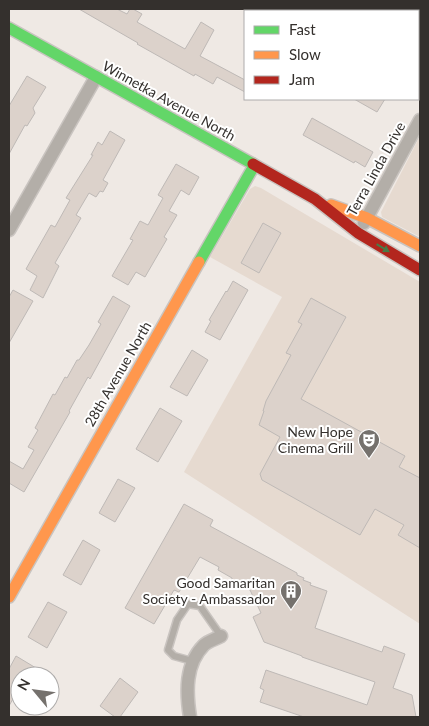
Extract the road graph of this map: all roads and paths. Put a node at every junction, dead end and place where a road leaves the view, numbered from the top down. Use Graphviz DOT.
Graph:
graph roads {
  1 [pos="9,28"];
  2 [pos="96,77"];
  3 [pos="420,120"];
  4 [pos="254,166"];
  5 [pos="315,199"];
  6 [pos="367,218"];
  7 [pos="9,230"];
  8 [pos="358,233"];
  9 [pos="420,246"];
  10 [pos="420,270"];
  11 [pos="9,597"];
  12 [pos="222,636"];
  13 [pos="192,662"];
  14 [pos="190,717"];
  1 -- 2 [label="main road, Winnetka Avenue North"];
  2 -- 4 [label="main road, Winnetka Avenue North"];
  2 -- 7 [label="street"];
  3 -- 6 [label="street, Terra Linda Drive"];
  4 -- 5 [label="main road, Winnetka Avenue North"];
  4 -- 11 [label="main road, 28th Avenue North"];
  5 -- 6 [label="main road, Winnetka Avenue North"];
  5 -- 8 [label="main road, Winnetka Avenue North"];
  6 -- 8 [label="street, Terra Linda Drive"];
  6 -- 9 [label="main road, Winnetka Avenue North"];
  8 -- 10 [label="main road, Winnetka Avenue North, one-way"];
  12 -- 13 [label="street"];
  12 -- 13 [label="lane"];
  13 -- 14 [label="street"];
}
